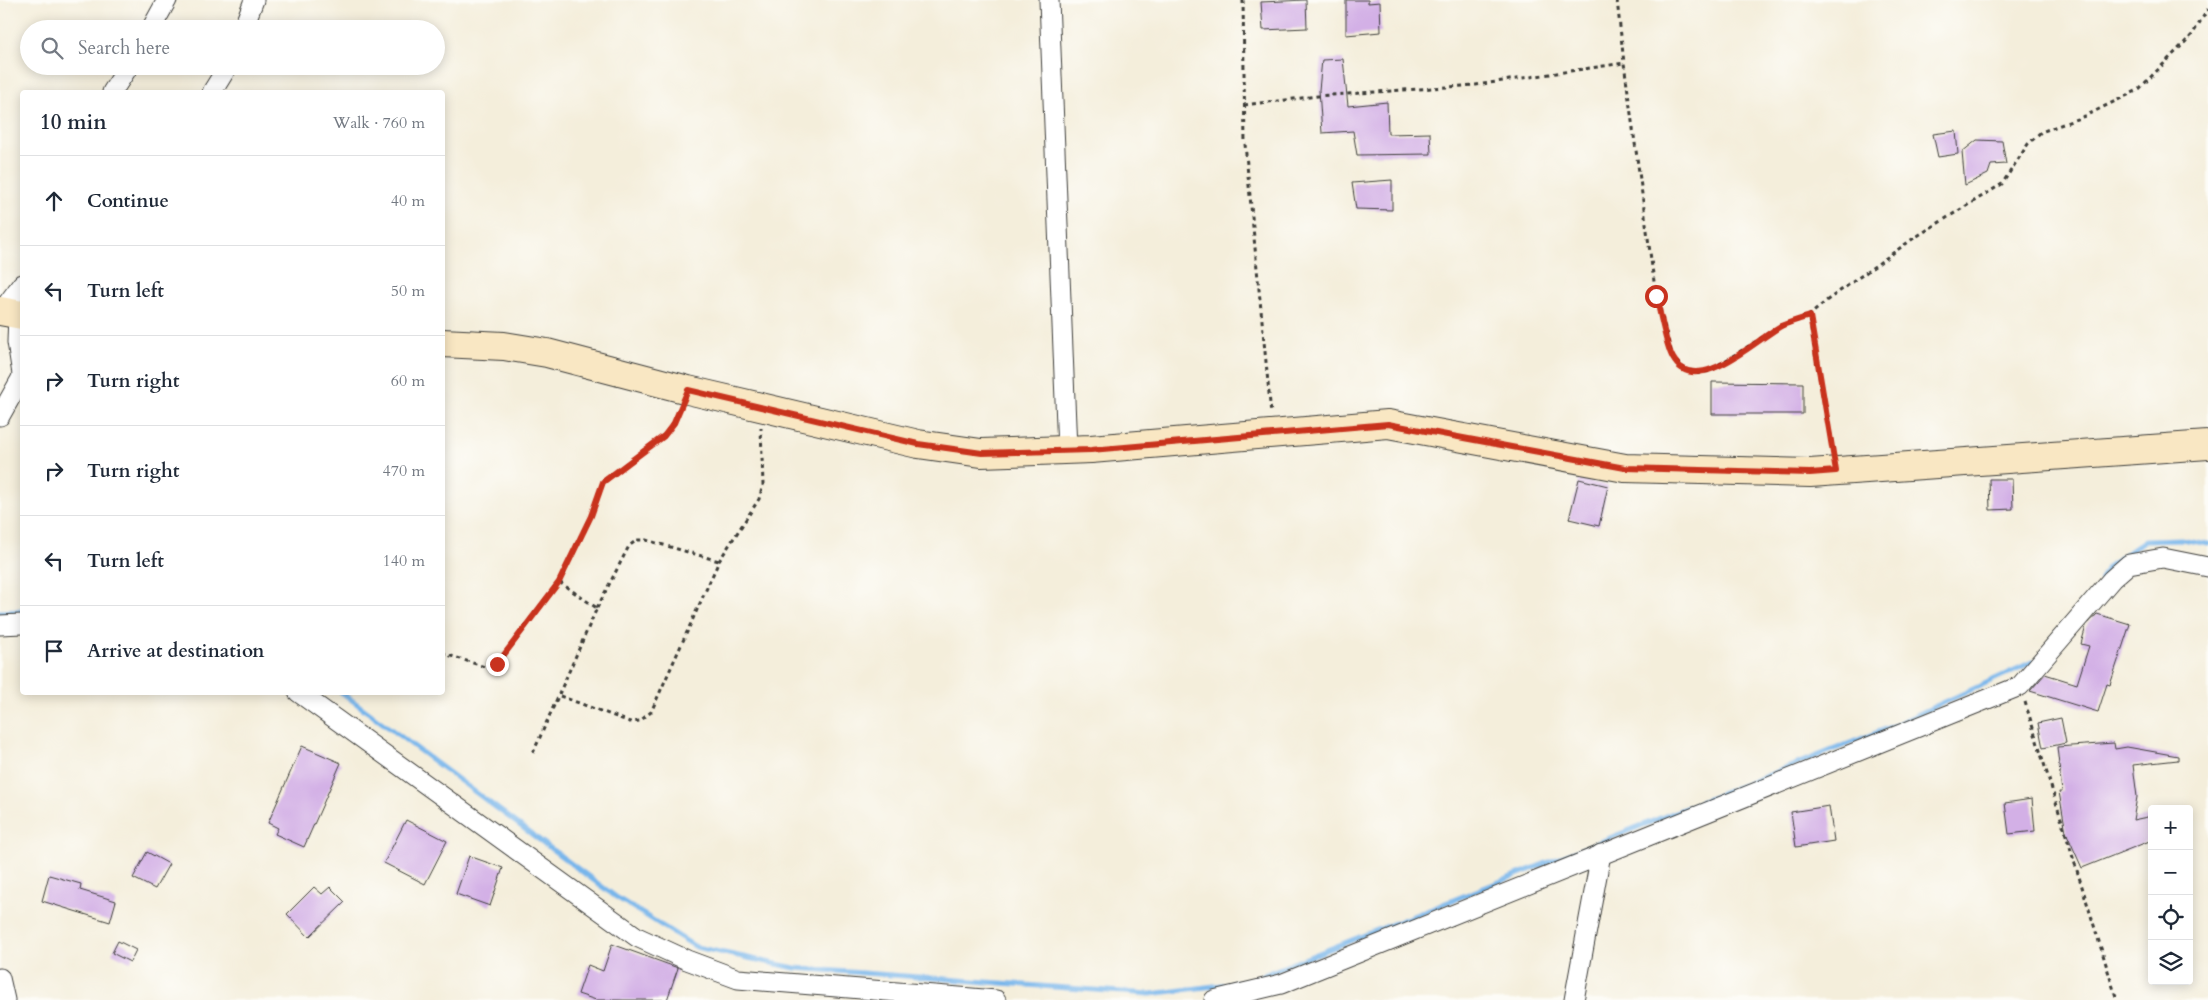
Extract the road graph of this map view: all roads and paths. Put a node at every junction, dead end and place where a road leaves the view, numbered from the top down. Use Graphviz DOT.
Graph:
graph roads {
  1 [pos="167,0"];
  2 [pos="254,0"];
  3 [pos="1049,0"];
  4 [pos="1242,0"];
  5 [pos="1617,0"];
  6 [pos="2208,9"];
  7 [pos="156,20"];
  8 [pos="246,20"];
  9 [pos="1624,63"];
  10 [pos="123,75"];
  11 [pos="222,75"];
  12 [pos="113,90"];
  13 [pos="213,90"];
  14 [pos="1244,105"];
  15 [pos="20,289"];
  16 [pos="11,313"];
  17 [pos="1810,316"];
  18 [pos="445,343"];
  19 [pos="20,362"];
  20 [pos="20,379"];
  21 [pos="688,390"];
  22 [pos="759,407"];
  23 [pos="0,416"];
  24 [pos="1273,434"];
  25 [pos="2208,444"];
  26 [pos="1066,450"];
  27 [pos="1836,471"];
  28 [pos="719,561"];
  29 [pos="2208,567"];
  30 [pos="559,582"];
  31 [pos="597,608"];
  32 [pos="20,624"];
  33 [pos="0,625"];
  34 [pos="445,654"];
  35 [pos="2020,686"];
  36 [pos="302,695"];
  37 [pos="560,696"];
  38 [pos="533,753"];
  39 [pos="1601,854"];
  40 [pos="0,978"];
  41 [pos="5,1000"];
  42 [pos="996,1000"];
  43 [pos="1214,1000"];
  44 [pos="1574,1000"];
  45 [pos="2117,1000"];
  1 -- 7 [label="street"];
  2 -- 8 [label="street"];
  3 -- 26 [label="street"];
  4 -- 14 [label="path"];
  5 -- 9 [label="path"];
  6 -- 17 [label="path"];
  9 -- 14 [label="path"];
  9 -- 17 [label="path"];
  10 -- 12 [label="street"];
  11 -- 13 [label="street"];
  14 -- 24 [label="path"];
  15 -- 16 [label="street"];
  16 -- 19 [label="street"];
  17 -- 27 [label="path"];
  18 -- 21 [label="street"];
  20 -- 23 [label="street"];
  21 -- 22 [label="street"];
  21 -- 30 [label="path"];
  22 -- 26 [label="street"];
  22 -- 28 [label="path"];
  24 -- 26 [label="street"];
  24 -- 27 [label="street"];
  25 -- 27 [label="street"];
  28 -- 31 [label="path"];
  28 -- 37 [label="path"];
  29 -- 35 [label="street"];
  30 -- 31 [label="path"];
  30 -- 34 [label="path"];
  31 -- 37 [label="path"];
  32 -- 33 [label="street"];
  35 -- 39 [label="street"];
  35 -- 45 [label="path"];
  36 -- 42 [label="street"];
  37 -- 38 [label="path"];
  39 -- 43 [label="street"];
  39 -- 44 [label="street"];
  40 -- 41 [label="street"];
}
